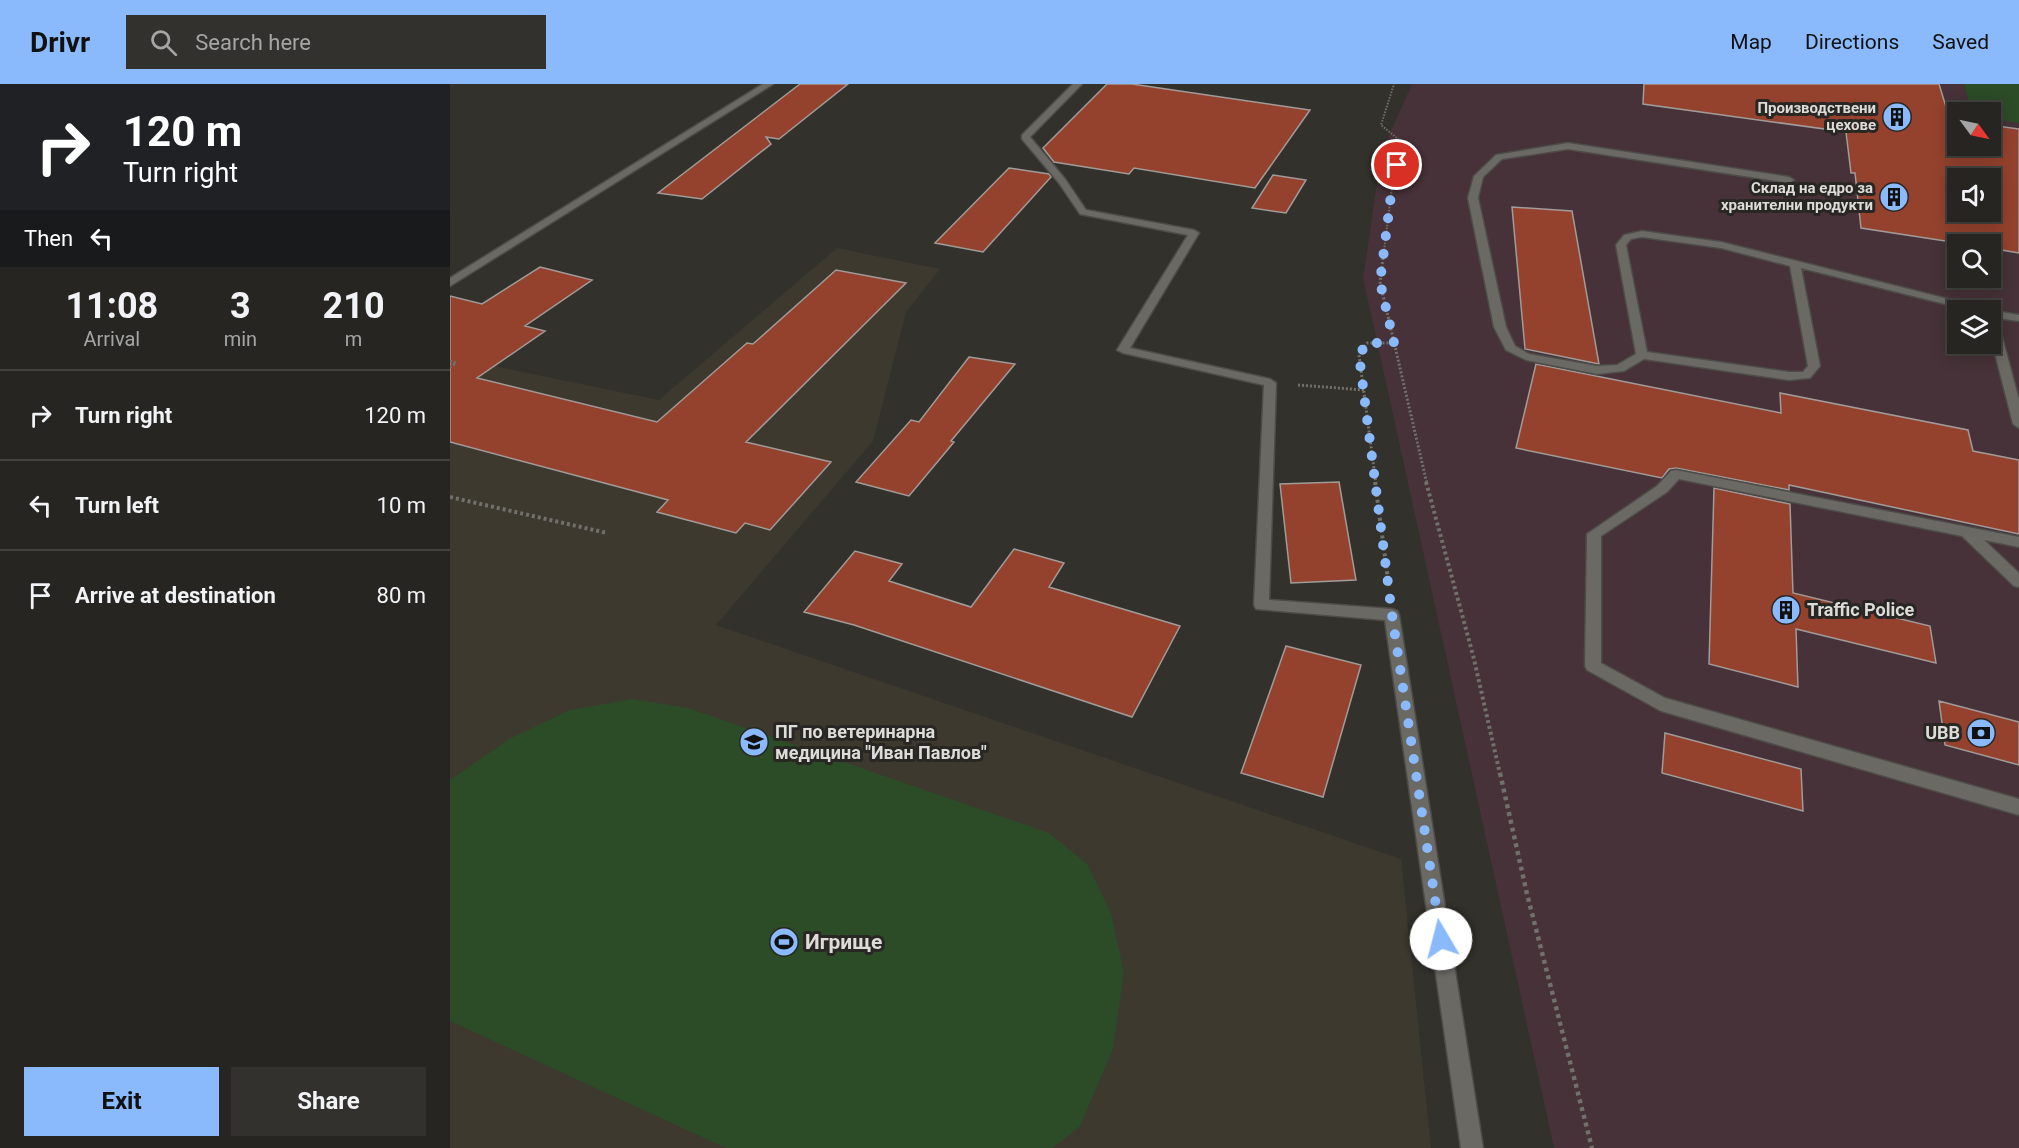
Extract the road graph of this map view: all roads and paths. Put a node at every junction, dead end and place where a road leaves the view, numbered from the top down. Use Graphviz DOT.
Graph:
graph roads {
  1 [pos="769,84"];
  2 [pos="1078,84"];
  3 [pos="1394,84"];
  4 [pos="1789,180"];
  5 [pos="1795,262"];
  6 [pos="450,283"];
  7 [pos="1947,301"];
  8 [pos="2001,315"];
  9 [pos="2019,318"];
  10 [pos="1394,343"];
  11 [pos="2001,353"];
  12 [pos="1642,355"];
  13 [pos="450,361"];
  14 [pos="450,367"];
  15 [pos="1270,383"];
  16 [pos="1364,390"];
  17 [pos="2019,424"];
  18 [pos="450,497"];
  19 [pos="1965,530"];
  20 [pos="606,533"];
  21 [pos="2019,542"];
  22 [pos="2019,582"];
  23 [pos="1392,615"];
  24 [pos="2019,807"];
  25 [pos="1472,1148"];
  26 [pos="1592,1148"];
  1 -- 6 [label="street"];
  2 -- 15 [label="street"];
  3 -- 10 [label="path"];
  4 -- 12 [label="street"];
  5 -- 7 [label="street"];
  5 -- 12 [label="street"];
  5 -- 12 [label="street"];
  8 -- 9 [label="street"];
  10 -- 16 [label="path"];
  10 -- 26 [label="path"];
  11 -- 17 [label="street"];
  13 -- 14 [label="path"];
  15 -- 16 [label="path"];
  15 -- 23 [label="street"];
  16 -- 23 [label="path"];
  18 -- 20 [label="path"];
  19 -- 21 [label="street"];
  19 -- 22 [label="street"];
  19 -- 24 [label="street"];
  23 -- 25 [label="street"];
}
